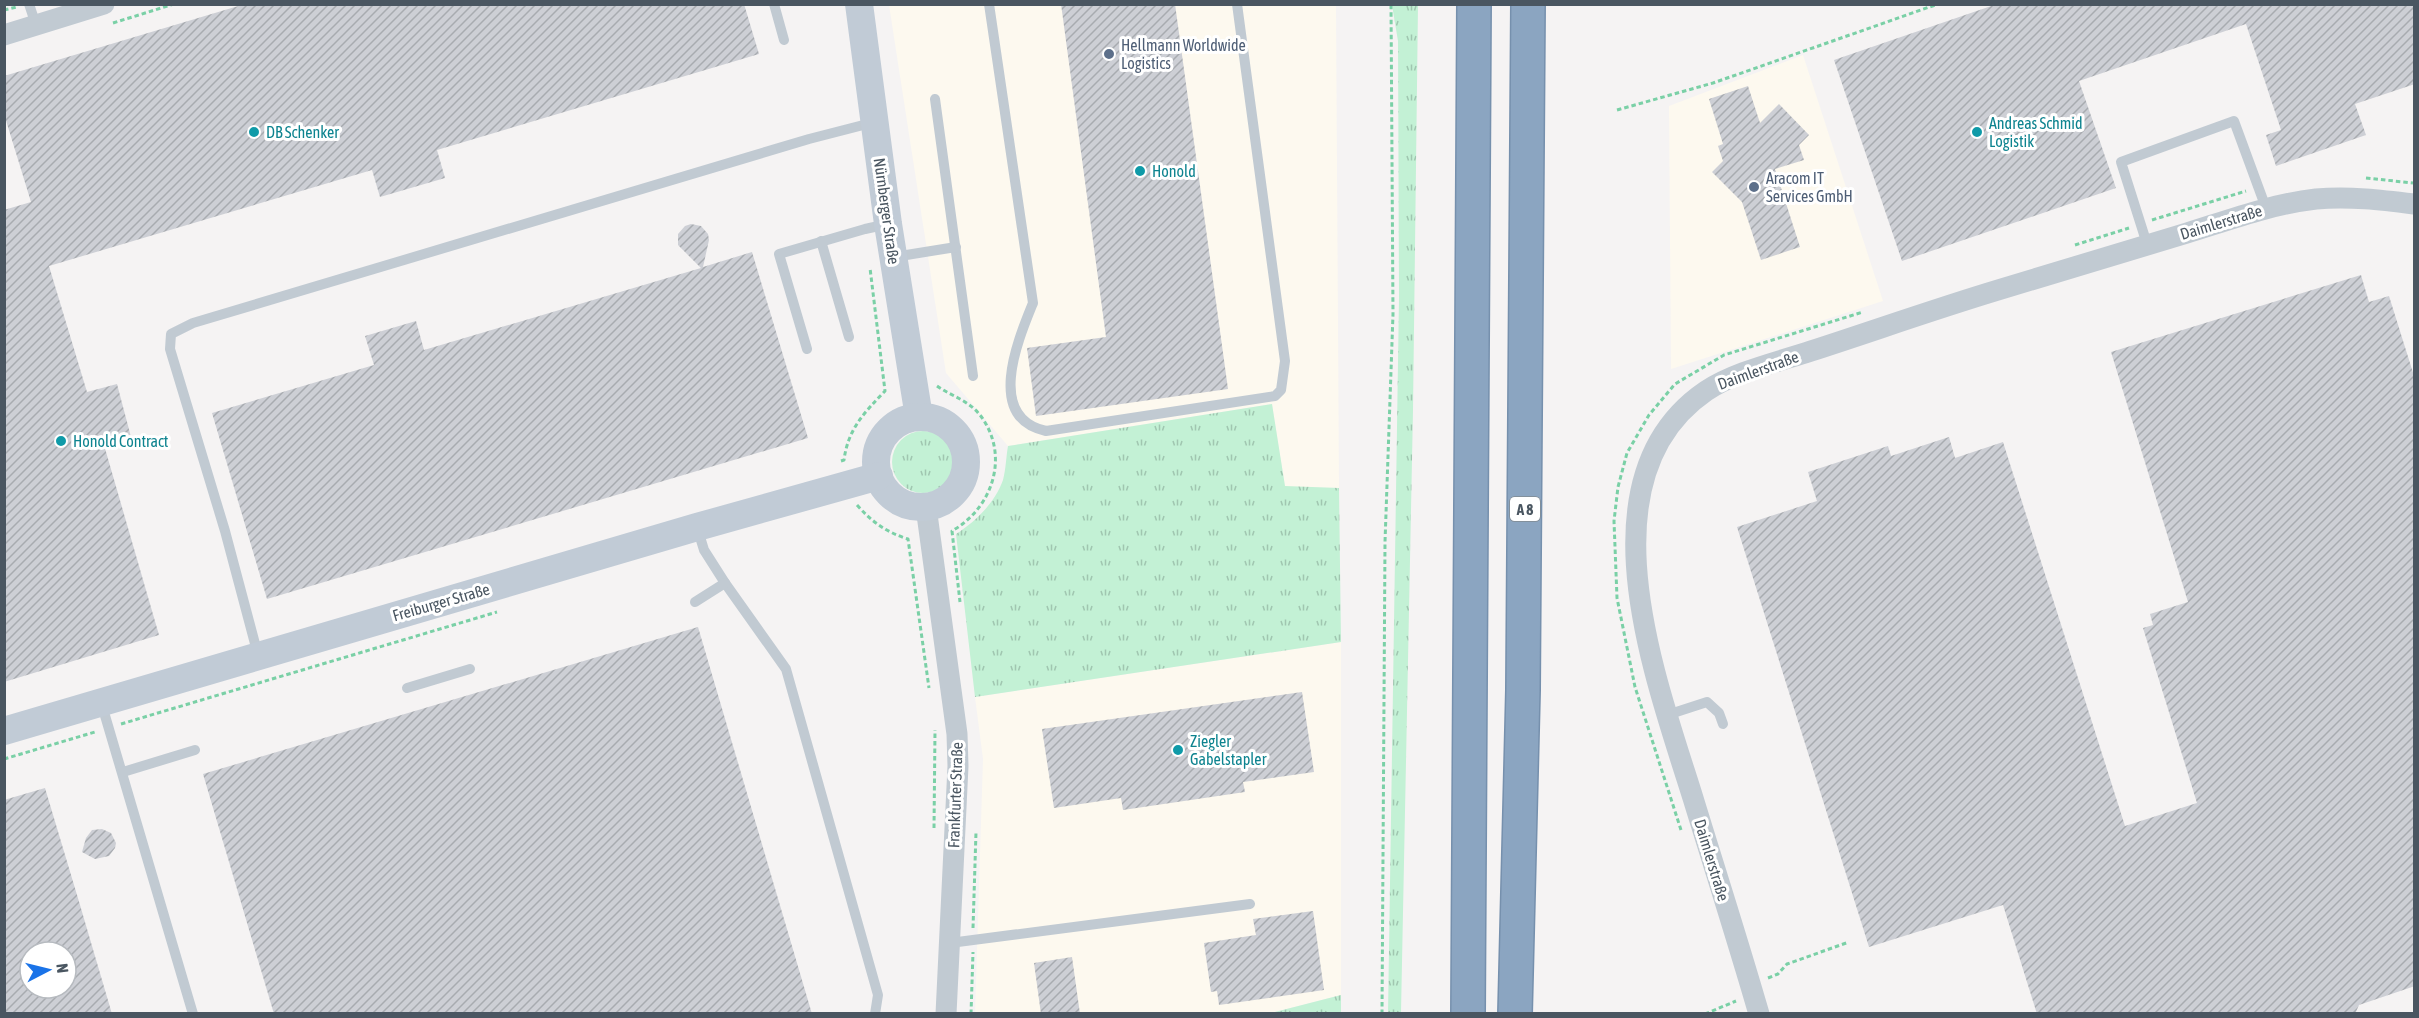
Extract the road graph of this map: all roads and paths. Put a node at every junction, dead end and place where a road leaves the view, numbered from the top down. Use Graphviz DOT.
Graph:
graph roads {
  1 [pos="29,4"];
  2 [pos="104,4"];
  3 [pos="774,4"];
  4 [pos="859,4"];
  5 [pos="989,4"];
  6 [pos="1237,4"];
  7 [pos="1391,4"];
  8 [pos="1474,4"];
  9 [pos="1528,4"];
  10 [pos="1938,4"];
  11 [pos="36,25"];
  12 [pos="4,35"];
  13 [pos="784,40"];
  14 [pos="935,99"];
  15 [pos="1617,110"];
  16 [pos="875,122"];
  17 [pos="2356,177"];
  18 [pos="2415,183"];
  19 [pos="2262,198"];
  20 [pos="2415,204"];
  21 [pos="877,226"];
  22 [pos="2144,234"];
  23 [pos="821,241"];
  24 [pos="2074,245"];
  25 [pos="956,247"];
  26 [pos="894,257"];
  27 [pos="1863,311"];
  28 [pos="849,337"];
  29 [pos="807,349"];
  30 [pos="973,376"];
  31 [pos="933,383"];
  32 [pos="919,417"];
  33 [pos="833,463"];
  34 [pos="879,476"];
  35 [pos="856,505"];
  36 [pos="926,507"];
  37 [pos="697,527"];
  38 [pos="725,583"];
  39 [pos="695,602"];
  40 [pos="961,610"];
  41 [pos="498,612"];
  42 [pos="258,655"];
  43 [pos="470,669"];
  44 [pos="407,688"];
  45 [pos="931,696"];
  46 [pos="105,715"];
  47 [pos="1667,715"];
  48 [pos="934,719"];
  49 [pos="1723,724"];
  50 [pos="4,731"];
  51 [pos="195,750"];
  52 [pos="4,759"];
  53 [pos="123,772"];
  54 [pos="976,824"];
  55 [pos="1682,833"];
  56 [pos="933,835"];
  57 [pos="1250,904"];
  58 [pos="973,941"];
  59 [pos="1849,942"];
  60 [pos="950,943"];
  61 [pos="1770,977"];
  62 [pos="1737,1008"];
  63 [pos="193,1014"];
  64 [pos="875,1014"];
  65 [pos="946,1014"];
  66 [pos="970,1014"];
  67 [pos="1382,1014"];
  68 [pos="1468,1014"];
  69 [pos="1515,1014"];
  70 [pos="1705,1014"];
  71 [pos="1759,1014"];
  1 -- 11 [label="lane"];
  2 -- 11 [label="street"];
  3 -- 13 [label="lane"];
  4 -- 16 [label="street, Nürnberger Straße"];
  5 -- 6 [label="lane"];
  7 -- 67 [label="path"];
  8 -- 68 [label="highway"];
  9 -- 69 [label="highway, A 8"];
  10 -- 15 [label="path"];
  11 -- 12 [label="street"];
  14 -- 25 [label="lane"];
  16 -- 21 [label="street, Nürnberger Straße"];
  16 -- 42 [label="lane"];
  17 -- 18 [label="path"];
  19 -- 20 [label="street, Daimlerstraße"];
  19 -- 22 [label="street, Daimlerstraße"];
  19 -- 22 [label="path"];
  19 -- 22 [label="lane"];
  21 -- 23 [label="lane"];
  21 -- 26 [label="street, Nürnberger Straße"];
  21 -- 33 [label="path"];
  22 -- 24 [label="path"];
  22 -- 47 [label="street, Daimlerstraße"];
  23 -- 28 [label="lane"];
  23 -- 29 [label="lane"];
  25 -- 26 [label="lane"];
  25 -- 30 [label="lane"];
  26 -- 32 [label="street, Nürnberger Straße"];
  27 -- 55 [label="path"];
  31 -- 40 [label="path"];
  32 -- 34 [label="street"];
  32 -- 36 [label="street"];
  34 -- 36 [label="street"];
  34 -- 37 [label="street, Freiburger Straße"];
  35 -- 45 [label="path"];
  36 -- 60 [label="street, Frankfurter Straße"];
  37 -- 38 [label="lane"];
  37 -- 42 [label="street, Freiburger Straße"];
  38 -- 39 [label="lane"];
  38 -- 64 [label="lane"];
  41 -- 46 [label="path"];
  42 -- 46 [label="street, Freiburger Straße"];
  43 -- 44 [label="lane"];
  46 -- 50 [label="street, Freiburger Straße"];
  46 -- 52 [label="path"];
  46 -- 53 [label="lane"];
  47 -- 49 [label="lane"];
  47 -- 71 [label="street, Daimlerstraße"];
  48 -- 56 [label="path"];
  51 -- 53 [label="lane"];
  53 -- 63 [label="lane"];
  54 -- 58 [label="path"];
  57 -- 58 [label="lane"];
  58 -- 60 [label="lane"];
  58 -- 66 [label="path"];
  59 -- 61 [label="path"];
  60 -- 65 [label="street, Frankfurter Straße"];
  62 -- 70 [label="path"];
}
